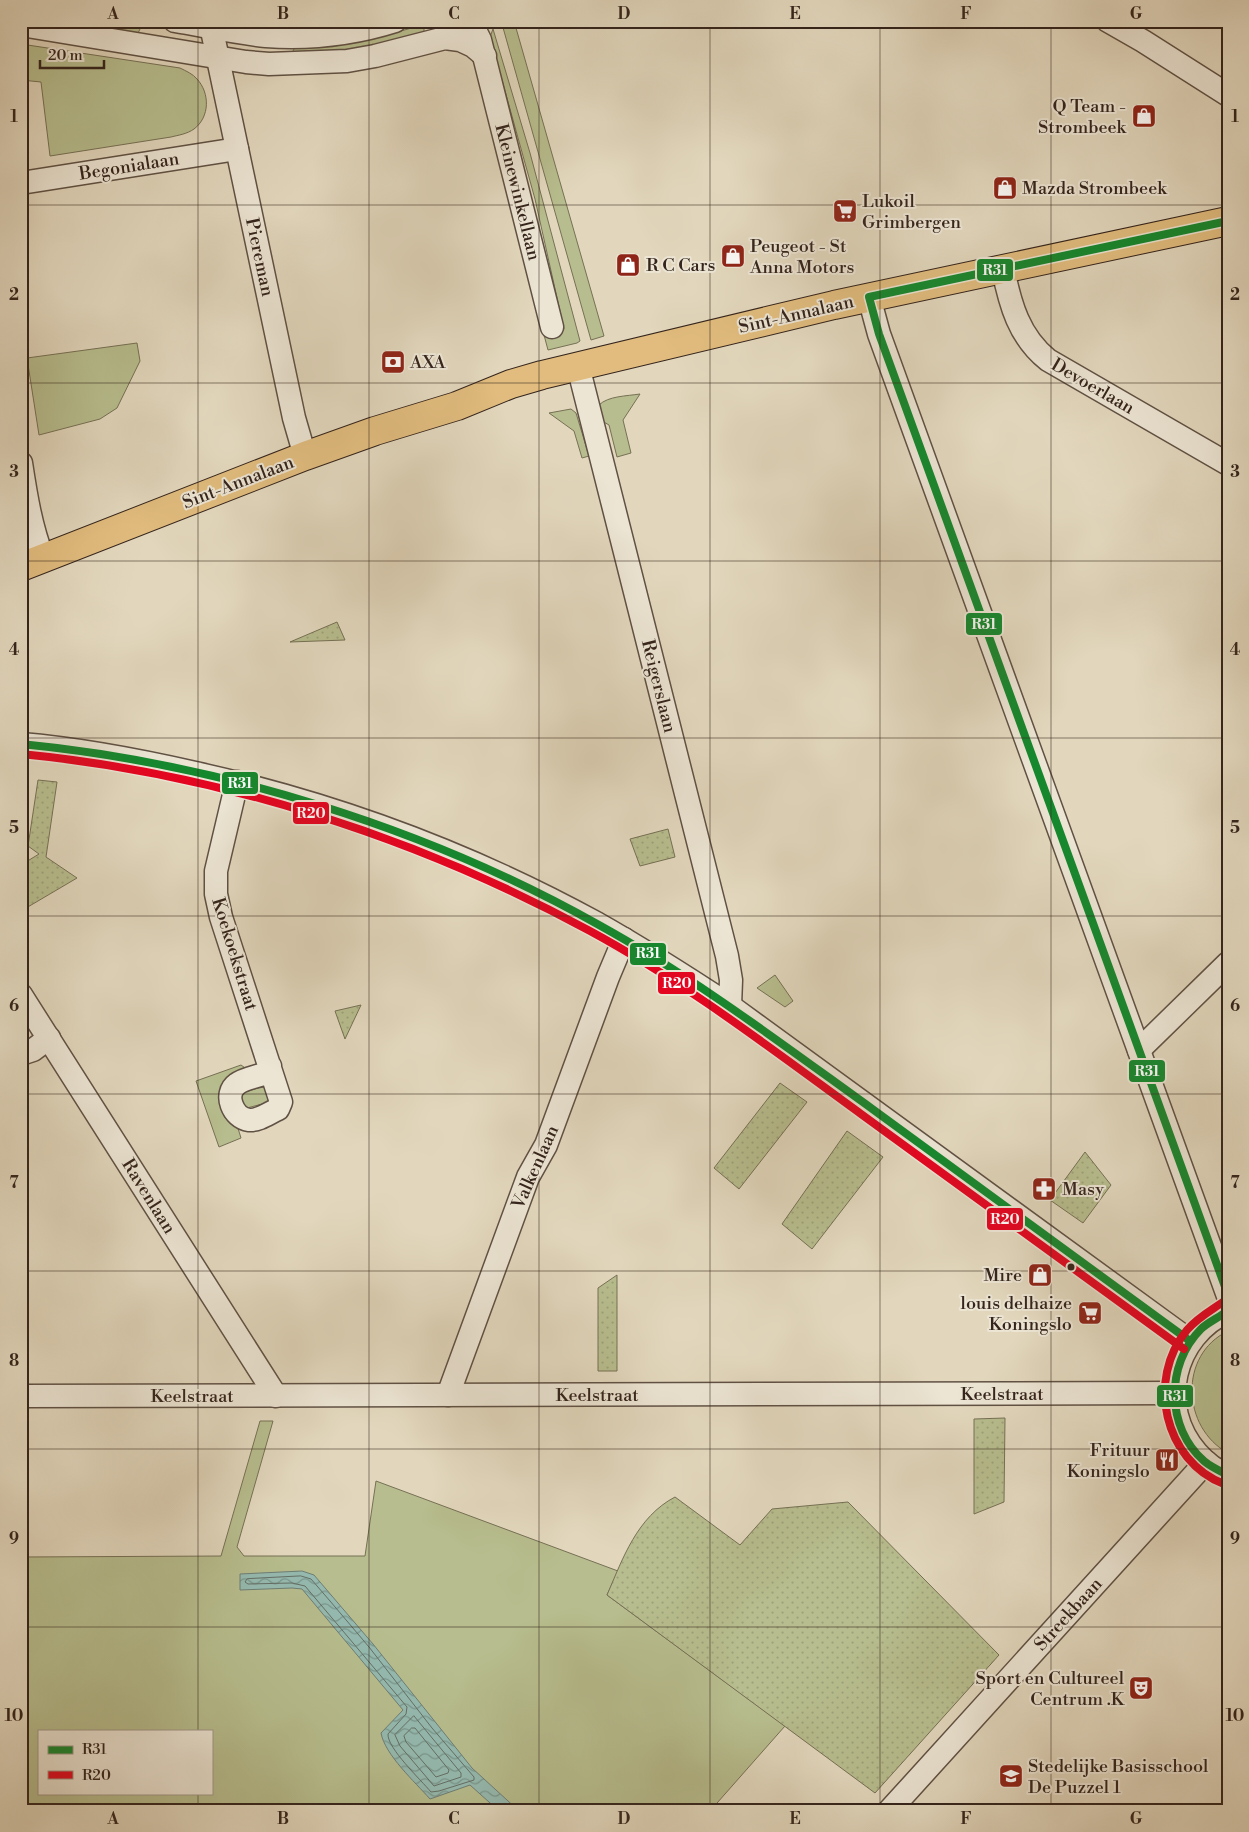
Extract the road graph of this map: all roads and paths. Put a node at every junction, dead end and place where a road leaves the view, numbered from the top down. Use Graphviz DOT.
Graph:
graph roads {
  1 [pos="175,21"];
  2 [pos="395,21"];
  3 [pos="467,21"];
  4 [pos="1108,21"];
  5 [pos="211,24"];
  6 [pos="21,25"];
  7 [pos="484,56"];
  8 [pos="218,57"];
  9 [pos="1228,95"];
  10 [pos="237,149"];
  11 [pos="21,183"];
  12 [pos="1228,221"];
  13 [pos="1228,239"];
  14 [pos="1005,278"];
  15 [pos="871,306"];
  16 [pos="552,327"];
  17 [pos="580,375"];
  18 [pos="305,456"];
  19 [pos="21,463"];
  20 [pos="1228,464"];
  21 [pos="32,563"];
  22 [pos="21,744"];
  23 [pos="237,782"];
  24 [pos="624,939"];
  25 [pos="1228,963"];
  26 [pos="21,995"];
  27 [pos="730,1006"];
  28 [pos="49,1038"];
  29 [pos="1139,1050"];
  30 [pos="21,1054"];
  31 [pos="270,1066"];
  32 [pos="1228,1296"];
  33 [pos="1228,1312"];
  34 [pos="1190,1341"];
  35 [pos="1174,1393"];
  36 [pos="448,1395"];
  37 [pos="21,1396"];
  38 [pos="276,1396"];
  39 [pos="1206,1462"];
  40 [pos="1228,1475"];
  41 [pos="889,1811"];
  1 -- 5 [label="street"];
  2 -- 5 [label="street"];
  3 -- 7 [label="street, Kleinewinkellaan"];
  4 -- 9 [label="street"];
  5 -- 8 [label="street, Piereman"];
  6 -- 8 [label="street"];
  7 -- 8 [label="street"];
  7 -- 16 [label="street, Kleinewinkellaan"];
  8 -- 10 [label="street, Piereman"];
  10 -- 11 [label="street, Begonialaan"];
  10 -- 18 [label="street, Piereman"];
  12 -- 14 [label="main road, Sint-Annalaan"];
  13 -- 14 [label="main road, Sint-Annalaan"];
  14 -- 15 [label="main road, Sint-Annalaan"];
  14 -- 20 [label="street, Devoerlaan"];
  15 -- 17 [label="main road, Sint-Annalaan"];
  15 -- 29 [label="street"];
  17 -- 18 [label="main road, Sint-Annalaan"];
  17 -- 27 [label="street, Reigerslaan"];
  18 -- 21 [label="main road, Sint-Annalaan"];
  19 -- 21 [label="street"];
  22 -- 23 [label="street"];
  23 -- 24 [label="street"];
  23 -- 31 [label="street, Koekoekstraat"];
  24 -- 27 [label="street"];
  24 -- 36 [label="street, Valkenlaan"];
  25 -- 29 [label="street"];
  26 -- 28 [label="street, Ravenlaan"];
  27 -- 34 [label="street"];
  28 -- 30 [label="street"];
  28 -- 38 [label="street, Ravenlaan"];
  29 -- 32 [label="street"];
  33 -- 34 [label="street"];
  34 -- 35 [label="street"];
  35 -- 36 [label="street, Keelstraat"];
  35 -- 39 [label="street"];
  36 -- 38 [label="street, Keelstraat"];
  37 -- 38 [label="street, Keelstraat"];
  39 -- 40 [label="street"];
  39 -- 41 [label="street, Streekbaan"];
}
